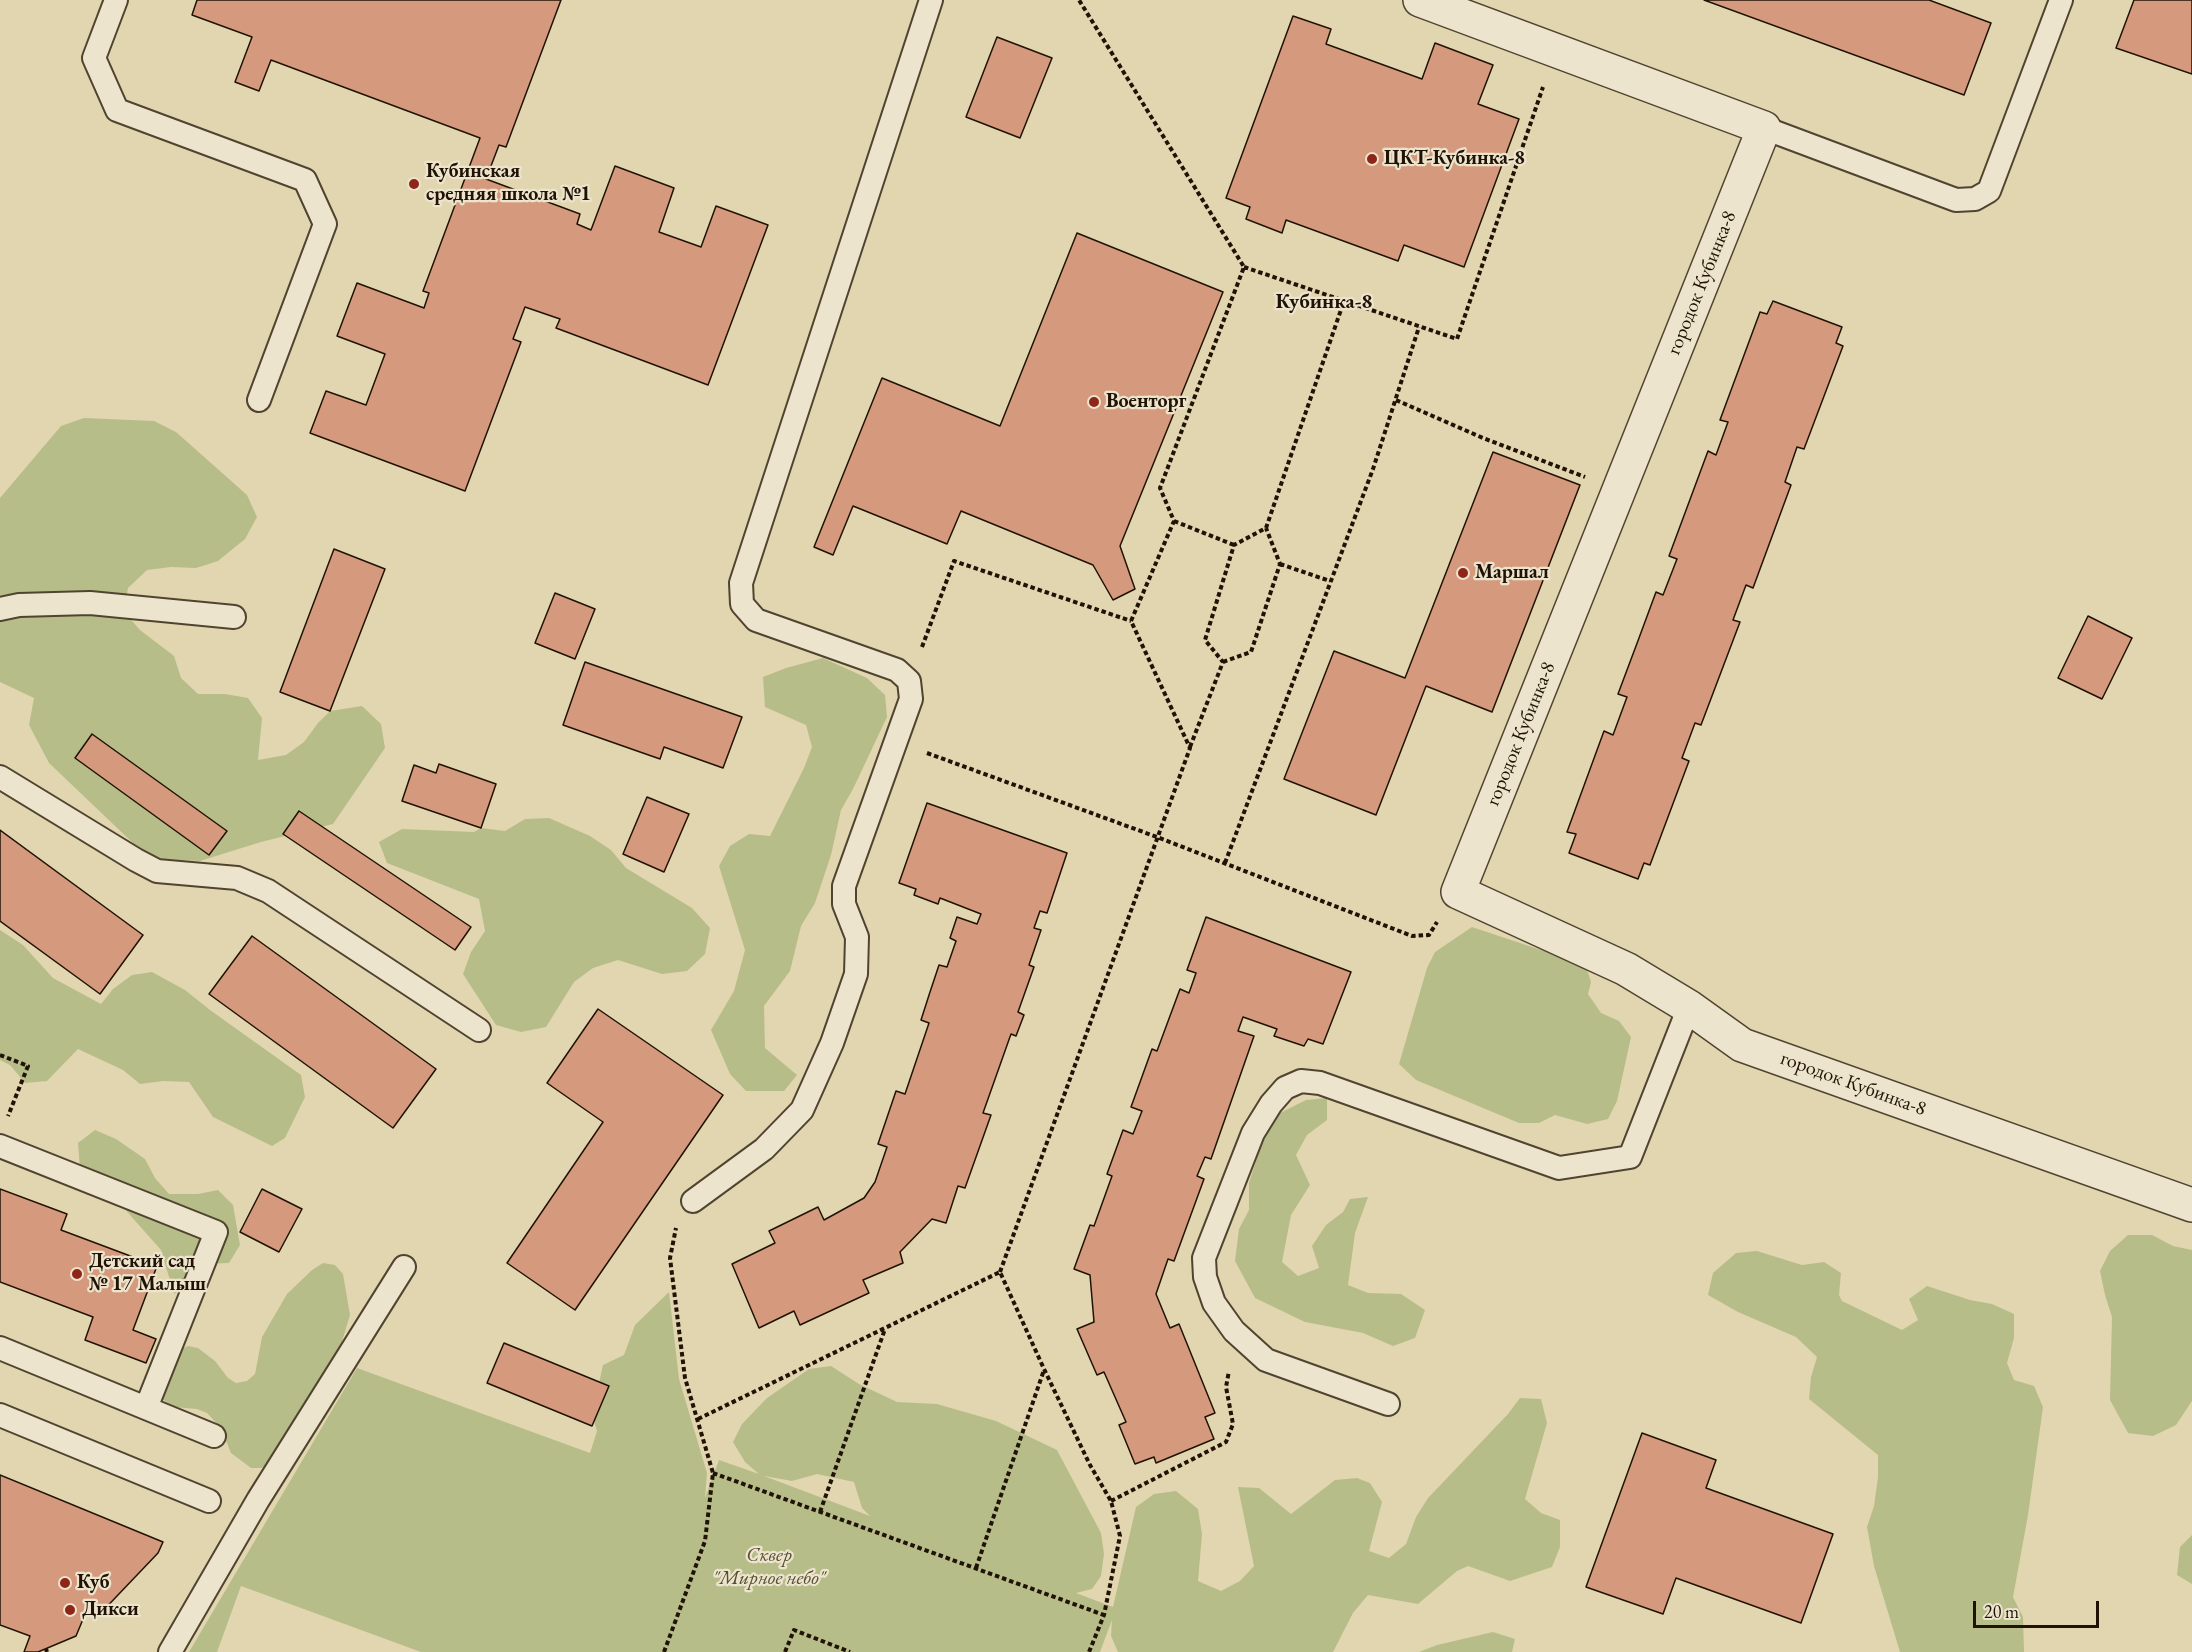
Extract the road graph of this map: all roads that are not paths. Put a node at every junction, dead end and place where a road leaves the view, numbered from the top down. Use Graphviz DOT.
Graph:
graph roads {
  1 [pos="116,0"];
  2 [pos="931,0"];
  3 [pos="1420,0"];
  4 [pos="2061,0"];
  5 [pos="1467,8"];
  6 [pos="1764,128"];
  7 [pos="259,400"];
  8 [pos="0,609"];
  9 [pos="234,617"];
  10 [pos="0,777"];
  11 [pos="1689,1007"];
  12 [pos="479,1030"];
  13 [pos="0,1146"];
  14 [pos="693,1201"];
  15 [pos="2192,1205"];
  16 [pos="404,1267"];
  17 [pos="0,1348"];
  18 [pos="1388,1404"];
  19 [pos="146,1408"];
  20 [pos="0,1415"];
  21 [pos="214,1436"];
  22 [pos="209,1501"];
  23 [pos="170,1652"];
  1 -- 7 [label="lane"];
  2 -- 14 [label="lane"];
  3 -- 5 [label="street"];
  4 -- 6 [label="lane"];
  5 -- 6 [label="street"];
  6 -- 11 [label="street, городок Кубинка-8"];
  8 -- 9 [label="lane"];
  10 -- 12 [label="lane"];
  11 -- 15 [label="street, городок Кубинка-8"];
  11 -- 18 [label="lane"];
  13 -- 19 [label="lane"];
  16 -- 23 [label="lane"];
  17 -- 19 [label="lane"];
  19 -- 21 [label="lane"];
  20 -- 22 [label="lane"];
}
